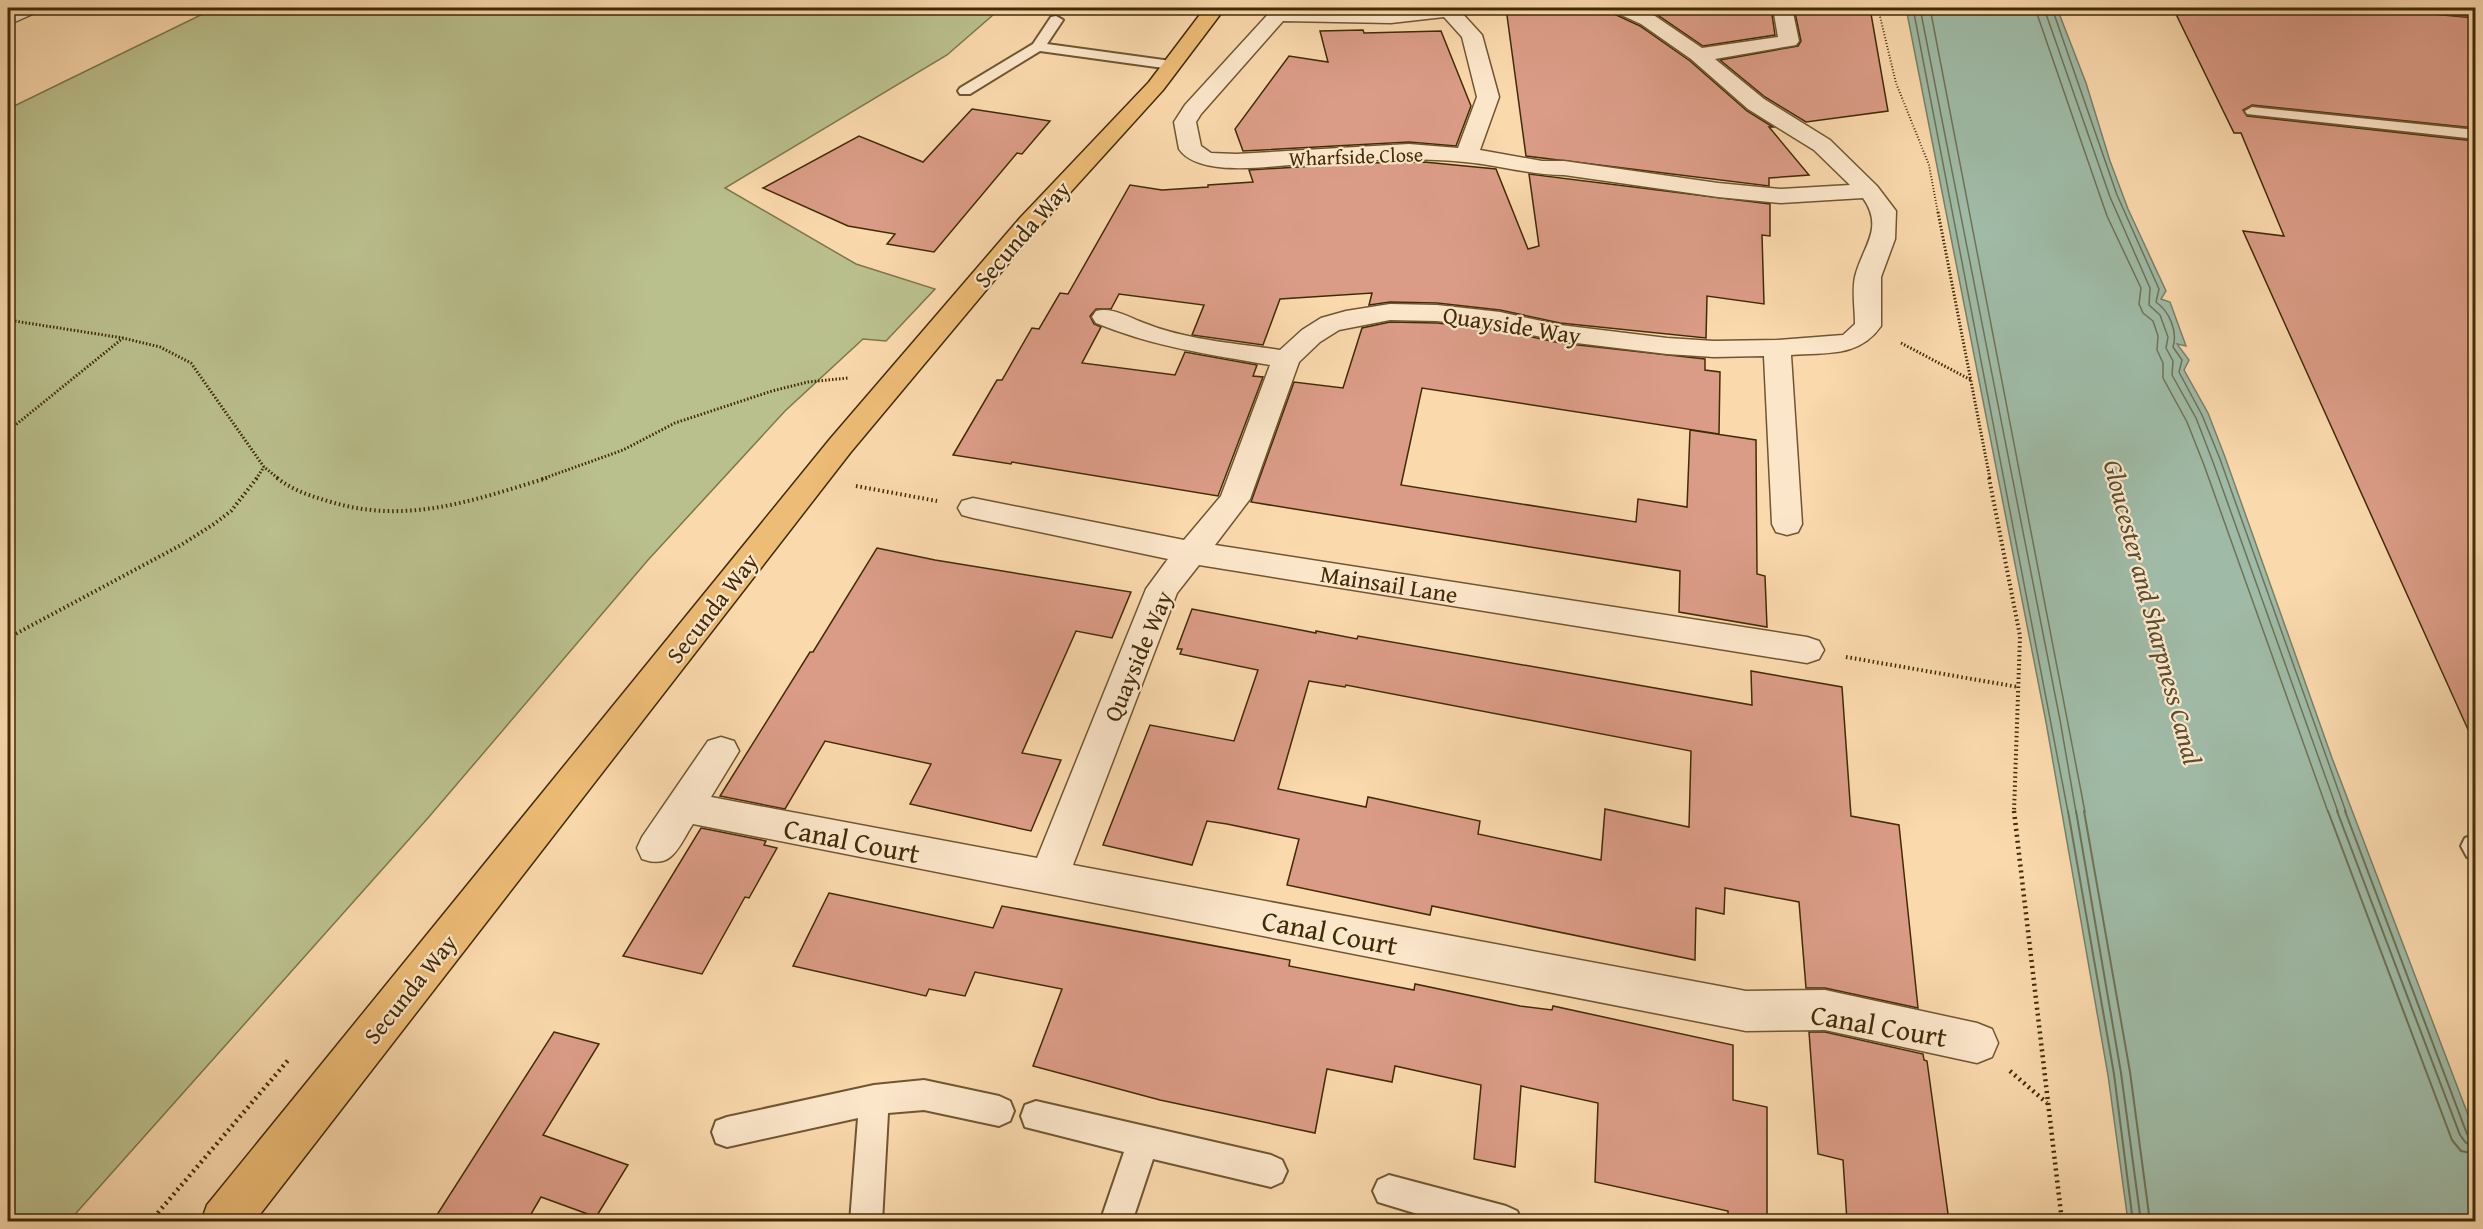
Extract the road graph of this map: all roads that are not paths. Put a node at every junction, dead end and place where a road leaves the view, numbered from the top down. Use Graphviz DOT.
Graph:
graph roads {
  1 [pos="30,8"];
  2 [pos="1215,8"];
  3 [pos="1622,8"];
  4 [pos="1783,8"];
  5 [pos="2431,8"];
  6 [pos="1452,9"];
  7 [pos="1278,11"];
  8 [pos="2475,12"];
  9 [pos="8,19"];
  10 [pos="1056,20"];
  11 [pos="1038,46"];
  12 [pos="1698,55"];
  13 [pos="1171,65"];
  14 [pos="965,91"];
  15 [pos="2252,111"];
  16 [pos="2475,135"];
  17 [pos="1467,155"];
  18 [pos="1869,191"];
  19 [pos="1105,316"];
  20 [pos="1777,348"];
  21 [pos="1286,359"];
  22 [pos="973,508"];
  23 [pos="1787,524"];
  24 [pos="1192,553"];
  25 [pos="1807,650"];
  26 [pos="722,751"];
  27 [pos="683,807"];
  28 [pos="656,848"];
  29 [pos="1048,878"];
  30 [pos="1977,1043"];
  31 [pos="874,1100"];
  32 [pos="999,1112"];
  33 [pos="1036,1116"];
  34 [pos="727,1132"];
  35 [pos="1143,1141"];
  36 [pos="1271,1171"];
  37 [pos="1389,1191"];
  38 [pos="1491,1220"];
  39 [pos="224,1221"];
  40 [pos="866,1221"];
  41 [pos="1116,1221"];
  1 -- 9 [label="street"];
  2 -- 13 [label="main road, Secunda Way"];
  3 -- 12 [label="street"];
  4 -- 12 [label="street"];
  5 -- 8 [label="lane"];
  6 -- 7 [label="street, Wharfside Close"];
  6 -- 17 [label="street"];
  7 -- 17 [label="street, Wharfside Close"];
  10 -- 11 [label="lane"];
  11 -- 13 [label="lane"];
  11 -- 14 [label="lane"];
  12 -- 18 [label="street"];
  13 -- 39 [label="main road, Secunda Way"];
  15 -- 16 [label="lane"];
  17 -- 18 [label="street, Wharfside Close"];
  18 -- 20 [label="street, Quayside Way"];
  19 -- 21 [label="street"];
  20 -- 21 [label="street, Quayside Way"];
  20 -- 23 [label="street"];
  21 -- 24 [label="street, Quayside Way"];
  22 -- 24 [label="street, Mainsail Lane"];
  24 -- 25 [label="street, Mainsail Lane"];
  24 -- 29 [label="street, Quayside Way"];
  26 -- 27 [label="street"];
  27 -- 28 [label="street"];
  27 -- 29 [label="street, Canal Court"];
  29 -- 30 [label="street, Canal Court"];
  31 -- 32 [label="lane"];
  31 -- 34 [label="lane"];
  31 -- 40 [label="lane"];
  33 -- 35 [label="lane"];
  35 -- 36 [label="lane"];
  35 -- 41 [label="lane"];
  37 -- 38 [label="lane"];
}
